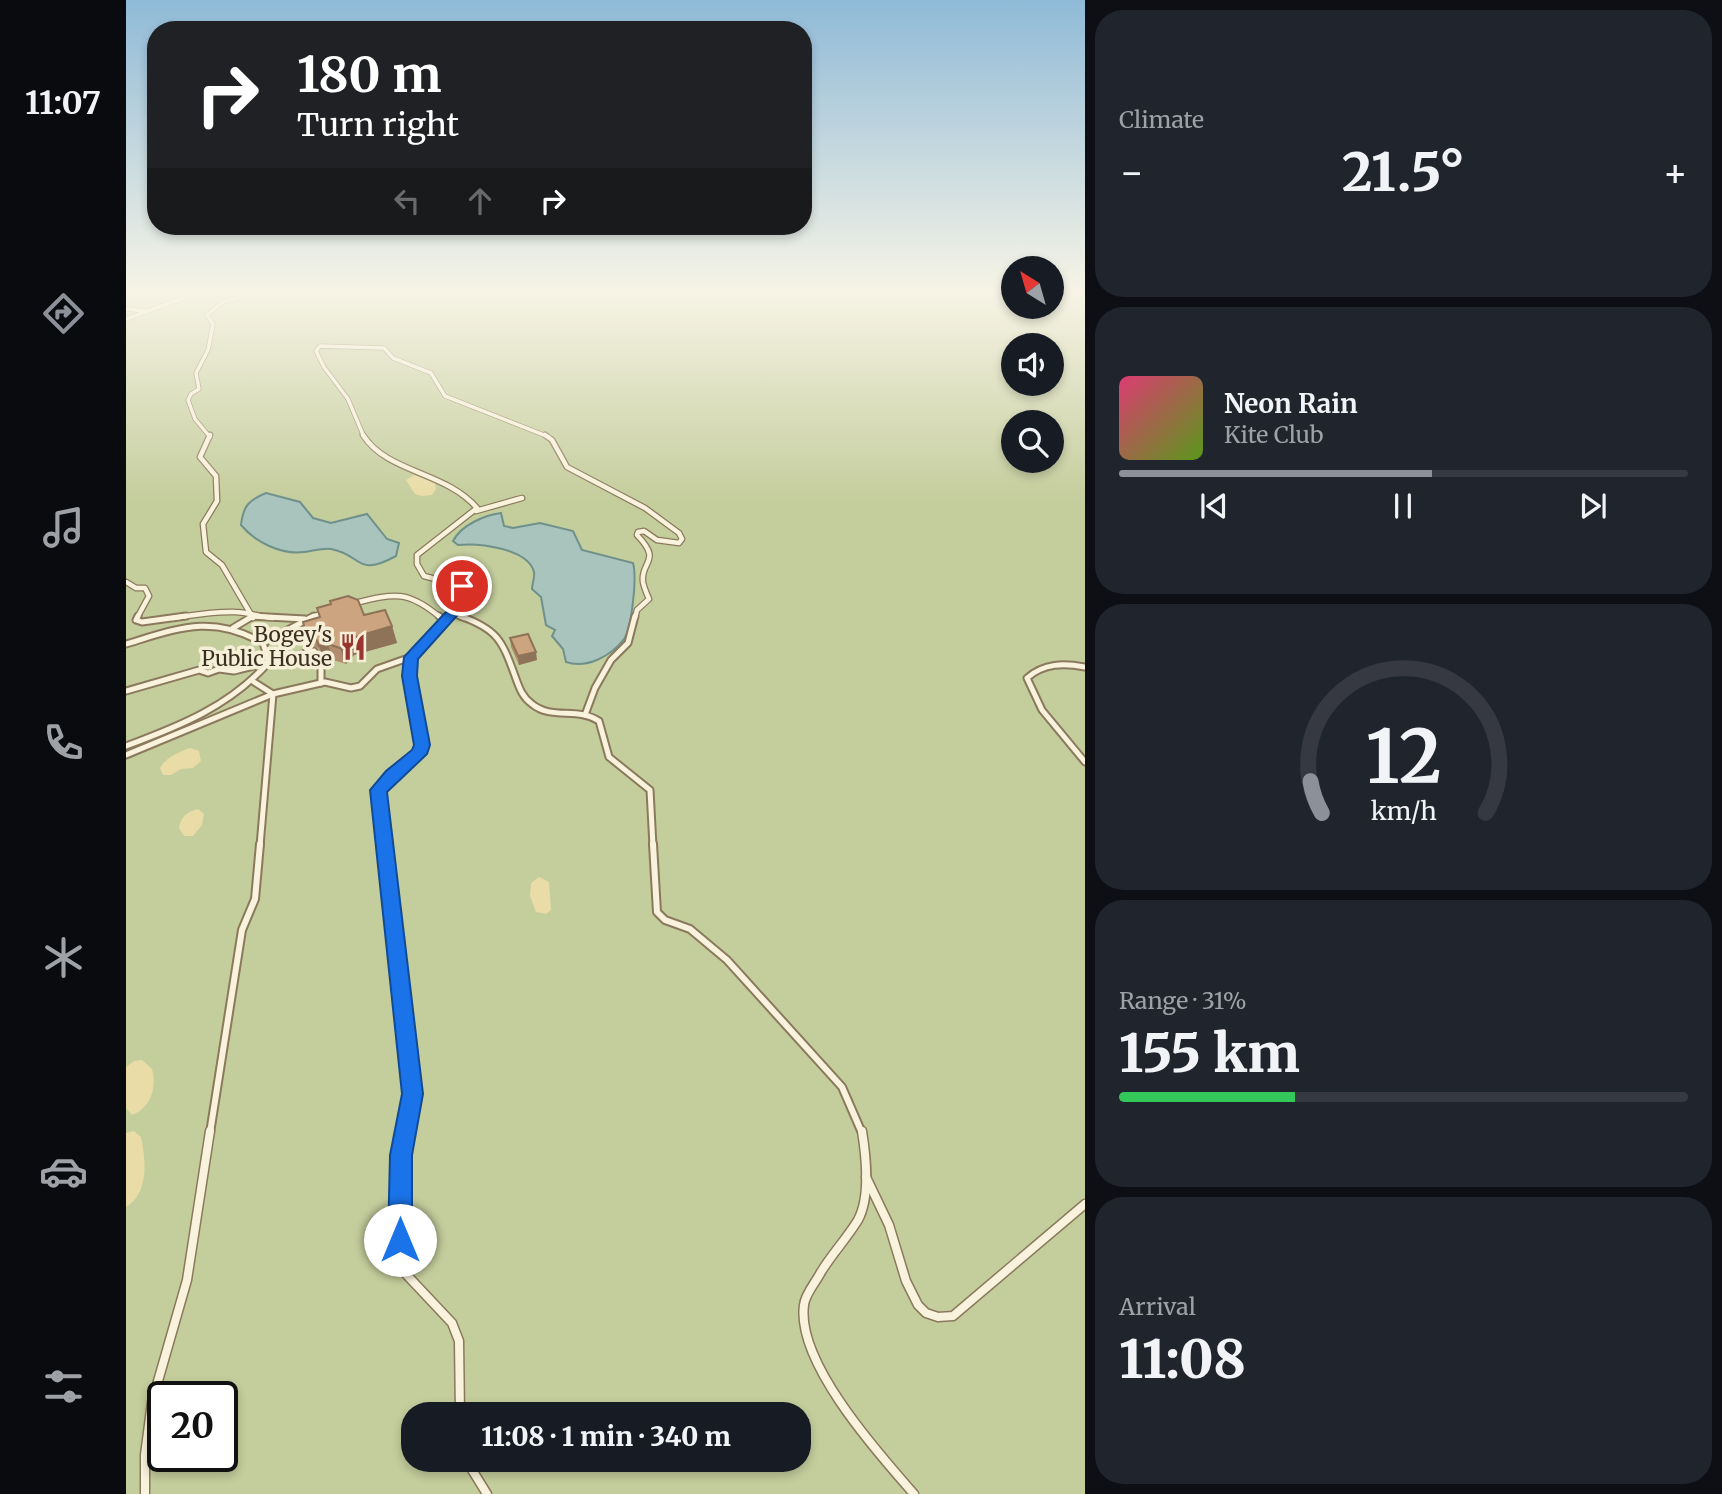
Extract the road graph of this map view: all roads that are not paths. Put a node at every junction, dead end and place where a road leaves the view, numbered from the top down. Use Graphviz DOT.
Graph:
graph roads {
  1 [pos="200,363"];
  2 [pos="320,363"];
  3 [pos="405,363"];
  4 [pos="522,498"];
  5 [pos="477,511"];
  6 [pos="126,582"];
  7 [pos="345,606"];
  8 [pos="334,609"];
  9 [pos="454,614"];
  10 [pos="254,617"];
  11 [pos="305,619"];
  12 [pos="446,622"];
  13 [pos="233,628"];
  14 [pos="126,643"];
  15 [pos="263,643"];
  16 [pos="411,657"];
  17 [pos="269,662"];
  18 [pos="1085,667"];
  19 [pos="254,682"];
  20 [pos="321,683"];
  21 [pos="126,691"];
  22 [pos="273,694"];
  23 [pos="585,715"];
  24 [pos="126,746"];
  25 [pos="126,755"];
  26 [pos="1085,762"];
  27 [pos="866,1177"];
  28 [pos="1085,1204"];
  29 [pos="460,1402"];
  30 [pos="473,1472"];
  31 [pos="145,1494"];
  32 [pos="487,1494"];
  33 [pos="914,1494"];
  1 -- 10 [label="lane"];
  2 -- 5 [label="lane"];
  3 -- 23 [label="lane"];
  4 -- 5 [label="lane"];
  5 -- 9 [label="lane"];
  6 -- 10 [label="lane"];
  7 -- 12 [label="lane"];
  8 -- 11 [label="lane"];
  9 -- 12 [label="lane"];
  9 -- 23 [label="lane"];
  10 -- 11 [label="lane"];
  10 -- 13 [label="lane"];
  11 -- 15 [label="lane"];
  12 -- 16 [label="lane"];
  13 -- 14 [label="lane"];
  13 -- 15 [label="lane"];
  15 -- 17 [label="lane"];
  16 -- 20 [label="lane"];
  16 -- 29 [label="lane"];
  17 -- 19 [label="lane"];
  17 -- 20 [label="lane"];
  17 -- 21 [label="lane"];
  18 -- 26 [label="lane"];
  19 -- 22 [label="lane"];
  19 -- 24 [label="lane"];
  20 -- 22 [label="lane"];
  22 -- 25 [label="lane"];
  22 -- 31 [label="lane"];
  23 -- 27 [label="lane"];
  27 -- 28 [label="lane"];
  27 -- 33 [label="lane"];
  30 -- 32 [label="lane"];
}
